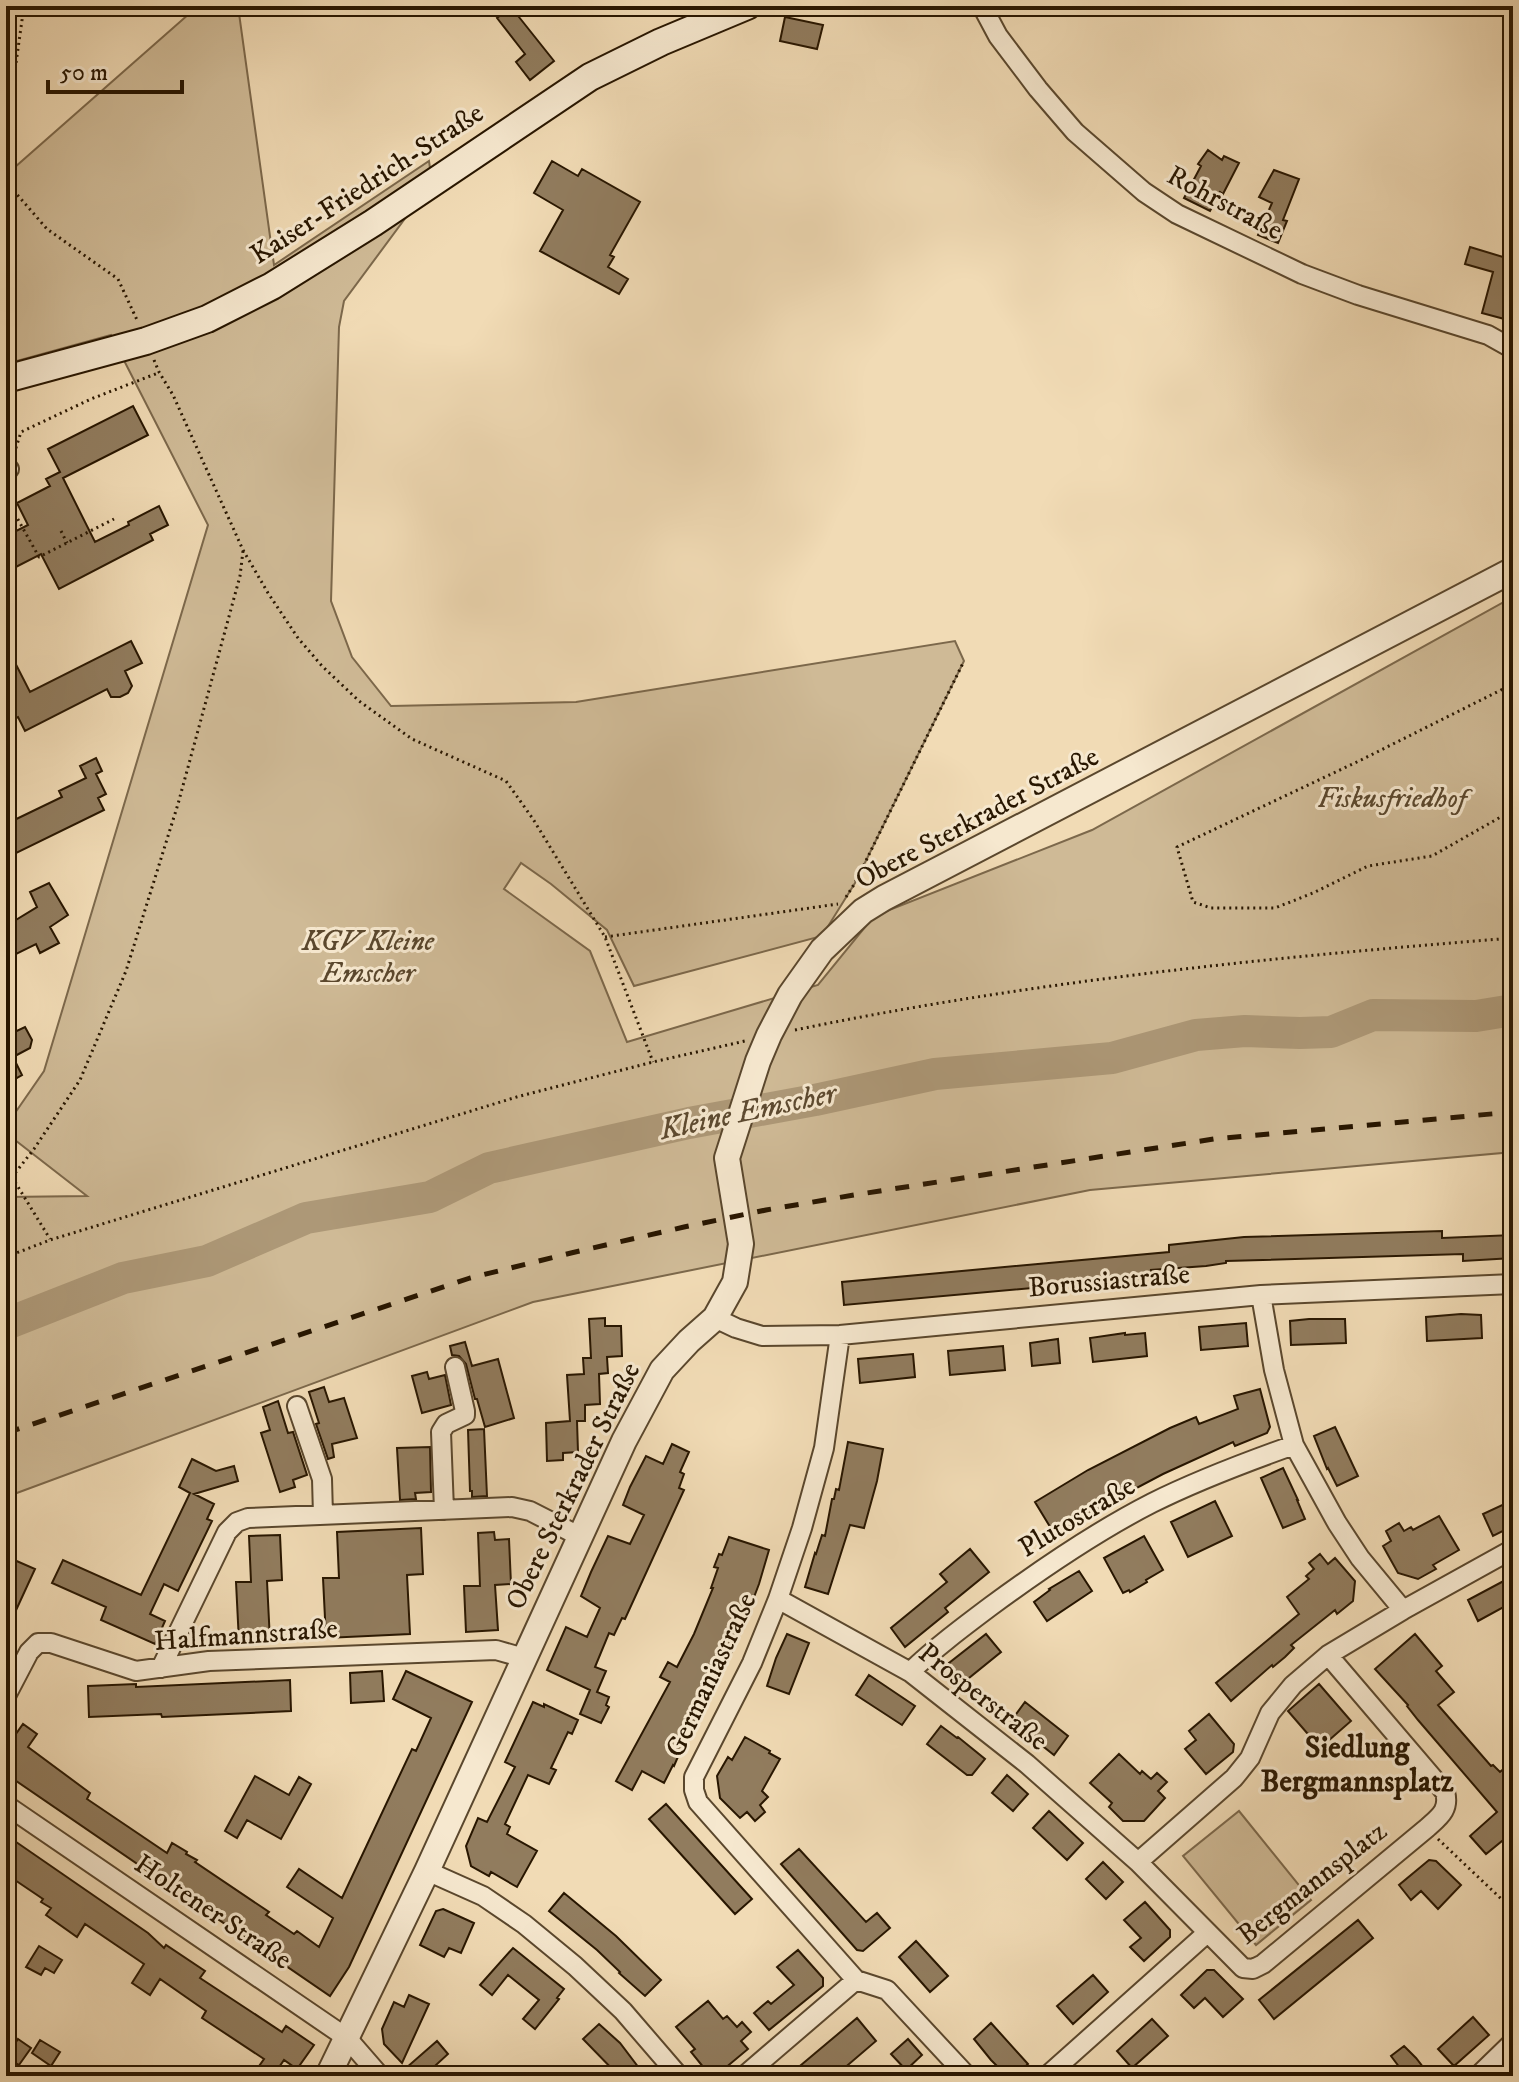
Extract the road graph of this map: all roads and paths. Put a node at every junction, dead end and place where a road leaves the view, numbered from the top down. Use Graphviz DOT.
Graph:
graph roads {
  1 [pos="24,6"];
  2 [pos="747,6"];
  3 [pos="982,6"];
  4 [pos="6,134"];
  5 [pos="6,149"];
  6 [pos="146,341"];
  7 [pos="1513,349"];
  8 [pos="159,372"];
  9 [pos="6,379"];
  10 [pos="8,471"];
  11 [pos="6,498"];
  12 [pos="114,519"];
  13 [pos="61,531"];
  14 [pos="67,543"];
  15 [pos="243,550"];
  16 [pos="1513,570"];
  17 [pos="964,661"];
  18 [pos="1513,684"];
  19 [pos="1513,810"];
  20 [pos="605,937"];
  21 [pos="1513,938"];
  22 [pos="769,1035"];
  23 [pos="653,1062"];
  24 [pos="12,1177"];
  25 [pos="6,1180"];
  26 [pos="50,1240"];
  27 [pos="6,1257"];
  28 [pos="1513,1284"];
  29 [pos="1261,1295"];
  30 [pos="715,1318"];
  31 [pos="840,1335"];
  32 [pos="455,1367"];
  33 [pos="297,1406"];
  34 [pos="1294,1445"];
  35 [pos="444,1510"];
  36 [pos="323,1515"];
  37 [pos="579,1536"];
  38 [pos="1513,1549"];
  39 [pos="778,1599"];
  40 [pos="1403,1610"];
  41 [pos="1328,1655"];
  42 [pos="524,1658"];
  43 [pos="161,1668"];
  44 [pos="910,1672"];
  45 [pos="6,1696"];
  46 [pos="6,1805"];
  47 [pos="1427,1828"];
  48 [pos="1138,1862"];
  49 [pos="427,1871"];
  50 [pos="1513,1910"];
  51 [pos="1207,1933"];
  52 [pos="856,1980"];
  53 [pos="347,2038"];
  54 [pos="1513,2042"];
  55 [pos="328,2076"];
  56 [pos="380,2076"];
  57 [pos="679,2076"];
  58 [pos="744,2076"];
  59 [pos="967,2076"];
  60 [pos="1047,2076"];
  61 [pos="1478,2076"];
  1 -- 4 [label="path"];
  2 -- 6 [label="main road, Kaiser-Friedrich-Straße"];
  3 -- 7 [label="street, Rohrstraße"];
  5 -- 6 [label="path"];
  6 -- 8 [label="path"];
  6 -- 9 [label="main road, Kaiser-Friedrich-Straße"];
  8 -- 10 [label="path"];
  8 -- 15 [label="path"];
  11 -- 14 [label="path"];
  12 -- 14 [label="path"];
  13 -- 14 [label="path"];
  15 -- 20 [label="path"];
  15 -- 24 [label="path"];
  16 -- 22 [label="street, Obere Sterkrader Straße"];
  17 -- 20 [label="path"];
  18 -- 19 [label="path"];
  20 -- 23 [label="path"];
  21 -- 22 [label="path"];
  22 -- 23 [label="path"];
  22 -- 30 [label="street, Obere Sterkrader Straße"];
  23 -- 26 [label="path"];
  24 -- 25 [label="path"];
  24 -- 26 [label="path"];
  26 -- 27 [label="path"];
  28 -- 29 [label="street, Borussiastraße"];
  29 -- 31 [label="street, Borussiastraße"];
  29 -- 34 [label="street"];
  30 -- 31 [label="street, Borussiastraße"];
  30 -- 37 [label="street, Obere Sterkrader Straße"];
  31 -- 39 [label="street, Germaniastraße"];
  32 -- 35 [label="street"];
  33 -- 36 [label="street"];
  34 -- 40 [label="street"];
  34 -- 44 [label="street, Plutostraße"];
  35 -- 36 [label="street"];
  35 -- 37 [label="street"];
  36 -- 43 [label="street"];
  37 -- 42 [label="street, Obere Sterkrader Straße"];
  38 -- 40 [label="street"];
  39 -- 44 [label="street, Prosperstraße"];
  39 -- 52 [label="street, Germaniastraße"];
  40 -- 41 [label="street"];
  41 -- 47 [label="street, Bergmannsplatz"];
  41 -- 48 [label="street"];
  42 -- 43 [label="street, Halfmannstraße"];
  42 -- 49 [label="street, Obere Sterkrader Straße"];
  43 -- 45 [label="street, Halfmannstraße"];
  44 -- 48 [label="street, Prosperstraße"];
  46 -- 53 [label="street, Holtener Straße"];
  47 -- 50 [label="path"];
  47 -- 51 [label="street, Bergmannsplatz"];
  48 -- 51 [label="street, Bergmannsplatz"];
  49 -- 53 [label="street, Obere Sterkrader Straße"];
  49 -- 57 [label="street"];
  51 -- 60 [label="street"];
  52 -- 58 [label="street"];
  52 -- 59 [label="street, Germaniastraße"];
  53 -- 55 [label="street, Obere Sterkrader Straße"];
  53 -- 56 [label="street, Holtener Straße"];
  54 -- 61 [label="street"];
}
